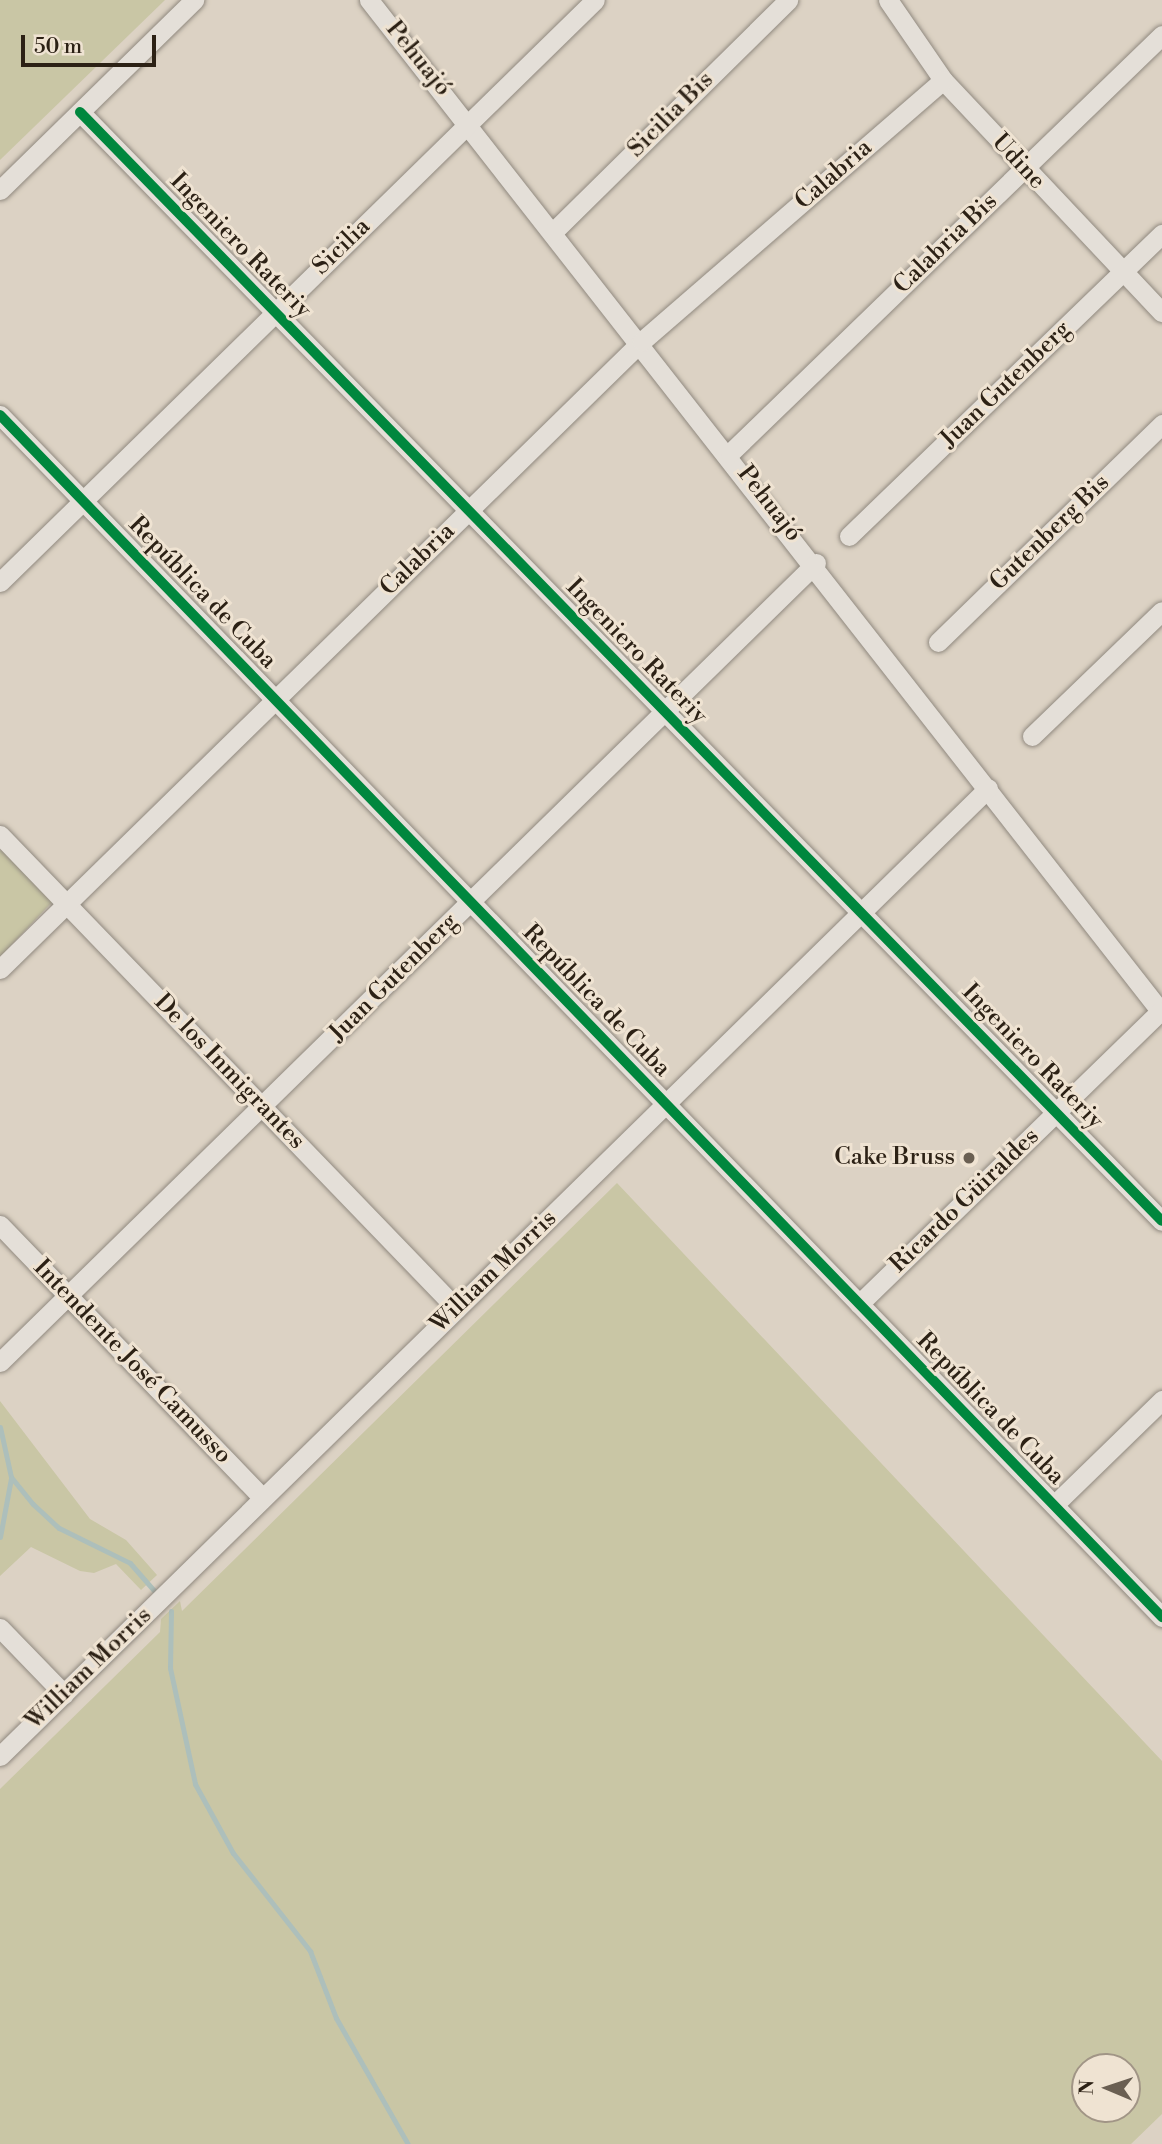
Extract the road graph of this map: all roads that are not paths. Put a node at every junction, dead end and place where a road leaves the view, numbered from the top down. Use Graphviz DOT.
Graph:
graph roads {
  1 [pos="194,0"];
  2 [pos="595,0"];
  3 [pos="788,0"];
  4 [pos="888,0"];
  5 [pos="381,4"];
  6 [pos="1162,35"];
  7 [pos="943,80"];
  8 [pos="80,112"];
  9 [pos="470,122"];
  10 [pos="1024,169"];
  11 [pos="0,190"];
  12 [pos="554,230"];
  13 [pos="1162,234"];
  14 [pos="1123,272"];
  15 [pos="1162,312"];
  16 [pos="275,313"];
  17 [pos="642,341"];
  18 [pos="0,415"];
  19 [pos="1162,424"];
  20 [pos="730,453"];
  21 [pos="83,501"];
  22 [pos="468,511"];
  23 [pos="849,536"];
  24 [pos="816,563"];
  25 [pos="0,582"];
  26 [pos="1162,611"];
  27 [pos="938,642"];
  28 [pos="276,700"];
  29 [pos="666,712"];
  30 [pos="1032,736"];
  31 [pos="988,788"];
  32 [pos="0,835"];
  33 [pos="471,902"];
  34 [pos="67,904"];
  35 [pos="861,913"];
  36 [pos="0,969"];
  37 [pos="1161,1012"];
  38 [pos="666,1104"];
  39 [pos="262,1108"];
  40 [pos="1056,1112"];
  41 [pos="1162,1221"];
  42 [pos="0,1225"];
  43 [pos="68,1296"];
  44 [pos="859,1304"];
  45 [pos="457,1309"];
  46 [pos="0,1362"];
  47 [pos="1162,1400"];
  48 [pos="263,1498"];
  49 [pos="1054,1505"];
  50 [pos="1162,1617"];
  51 [pos="0,1628"];
  52 [pos="64,1694"];
  53 [pos="0,1756"];
  1 -- 8 [label="street"];
  2 -- 9 [label="street, Sicilia"];
  3 -- 12 [label="street, Sicilia Bis"];
  4 -- 7 [label="street, Udine"];
  5 -- 9 [label="street, Pehuajó"];
  6 -- 10 [label="street, Calabria Bis"];
  7 -- 10 [label="street, Udine"];
  7 -- 17 [label="street, Calabria"];
  8 -- 11 [label="street"];
  8 -- 16 [label="street, Ingeniero Rateriy"];
  9 -- 12 [label="street, Pehuajó"];
  9 -- 16 [label="street, Sicilia"];
  10 -- 14 [label="street, Udine"];
  10 -- 20 [label="street, Calabria Bis"];
  12 -- 17 [label="street, Pehuajó"];
  13 -- 14 [label="street, Juan Gutenberg"];
  14 -- 15 [label="street, Udine"];
  14 -- 23 [label="street, Juan Gutenberg"];
  16 -- 21 [label="street, Sicilia"];
  16 -- 22 [label="street, Ingeniero Rateriy"];
  17 -- 20 [label="street, Pehuajó"];
  17 -- 22 [label="street, Calabria"];
  18 -- 21 [label="street, República de Cuba"];
  19 -- 27 [label="street, Gutenberg Bis"];
  20 -- 24 [label="street, Pehuajó"];
  21 -- 25 [label="street, Sicilia"];
  21 -- 28 [label="street, República de Cuba"];
  22 -- 28 [label="street, Calabria"];
  22 -- 29 [label="street, Ingeniero Rateriy"];
  24 -- 29 [label="street, Juan Gutenberg"];
  24 -- 31 [label="street, Pehuajó"];
  26 -- 30 [label="street"];
  28 -- 33 [label="street, República de Cuba"];
  28 -- 34 [label="street, Calabria"];
  29 -- 33 [label="street, Juan Gutenberg"];
  29 -- 35 [label="street, Ingeniero Rateriy"];
  31 -- 35 [label="street, William Morris"];
  31 -- 37 [label="street, Pehuajó"];
  32 -- 34 [label="street, De los Inmigrantes"];
  33 -- 38 [label="street, República de Cuba"];
  33 -- 39 [label="street, Juan Gutenberg"];
  34 -- 36 [label="street, Calabria"];
  34 -- 39 [label="street, De los Inmigrantes"];
  35 -- 38 [label="street, William Morris"];
  35 -- 40 [label="street, Ingeniero Rateriy"];
  37 -- 40 [label="street, Ricardo Güiraldes"];
  38 -- 44 [label="street, República de Cuba"];
  38 -- 45 [label="street, William Morris"];
  39 -- 43 [label="street, Juan Gutenberg"];
  39 -- 45 [label="street, De los Inmigrantes"];
  40 -- 41 [label="street, Ingeniero Rateriy"];
  40 -- 44 [label="street, Ricardo Güiraldes"];
  42 -- 43 [label="street, Intendente José Camusso"];
  43 -- 46 [label="street, Juan Gutenberg"];
  43 -- 48 [label="street, Intendente José Camusso"];
  44 -- 49 [label="street, República de Cuba"];
  45 -- 48 [label="street, William Morris"];
  47 -- 49 [label="street"];
  48 -- 52 [label="street, William Morris"];
  49 -- 50 [label="street, República de Cuba"];
  51 -- 52 [label="street"];
  52 -- 53 [label="street, William Morris"];
}
